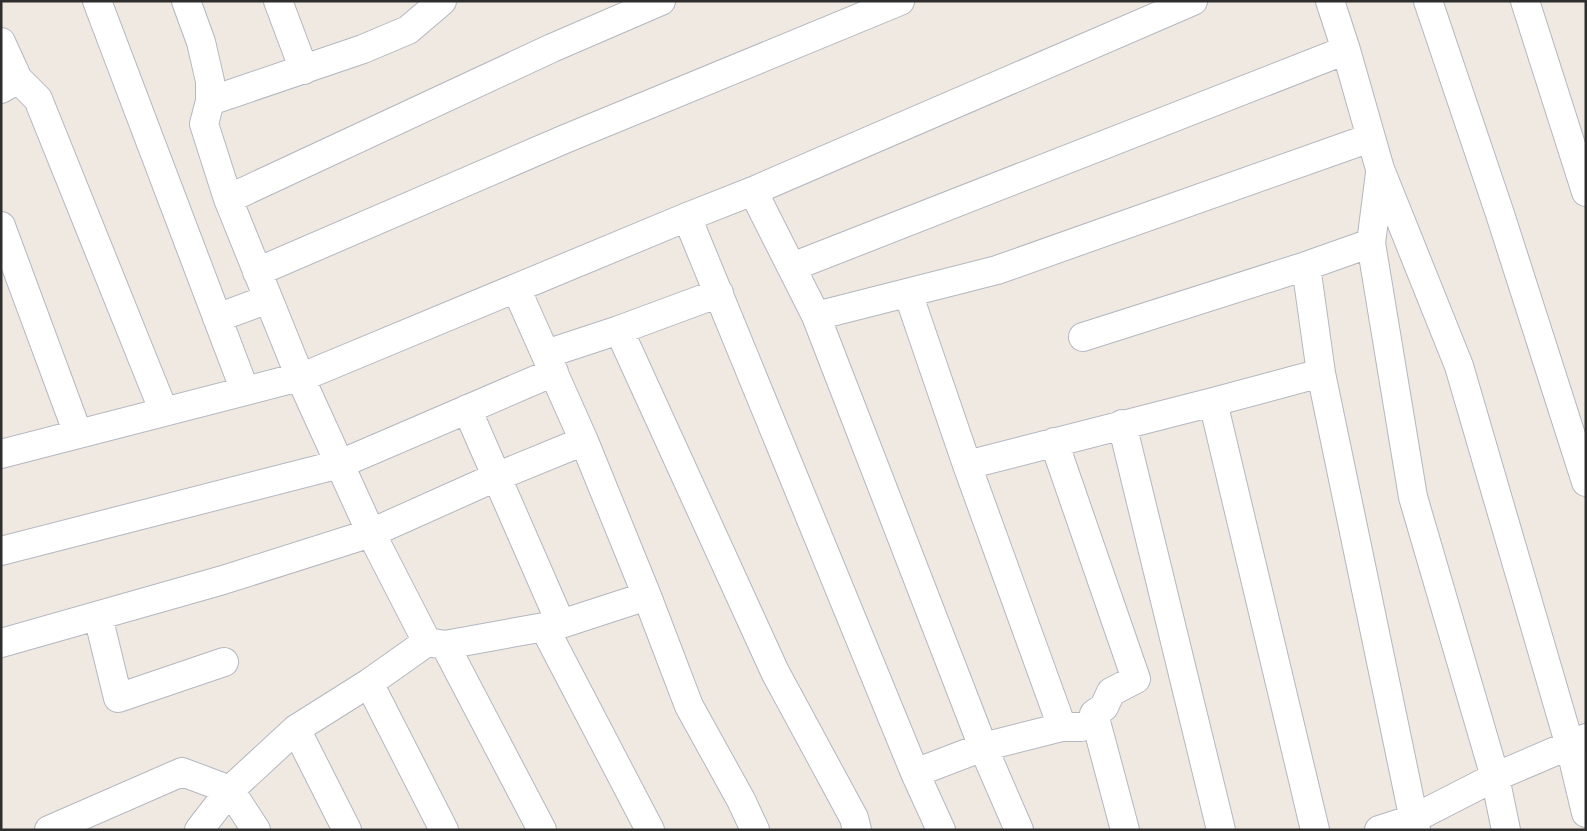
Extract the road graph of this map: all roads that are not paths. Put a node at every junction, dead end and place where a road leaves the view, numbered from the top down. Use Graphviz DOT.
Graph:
graph roads {
  1 [pos="97,1"];
  2 [pos="186,1"];
  3 [pos="278,1"];
  4 [pos="442,1"];
  5 [pos="661,1"];
  6 [pos="900,1"];
  7 [pos="1194,1"];
  8 [pos="1330,1"];
  9 [pos="1428,1"];
  10 [pos="1525,1"];
  11 [pos="1,42"];
  12 [pos="1346,50"];
  13 [pos="304,70"];
  14 [pos="10,84"];
  15 [pos="210,101"];
  16 [pos="1370,138"];
  17 [pos="1380,169"];
  18 [pos="753,192"];
  19 [pos="1586,192"];
  20 [pos="228,199"];
  21 [pos="687,217"];
  22 [pos="1,226"];
  23 [pos="1371,243"];
  24 [pos="792,266"];
  25 [pos="1306,266"];
  26 [pos="258,272"];
  27 [pos="516,288"];
  28 [pos="908,293"];
  29 [pos="719,294"];
  30 [pos="268,300"];
  31 [pos="816,316"];
  32 [pos="217,318"];
  33 [pos="619,330"];
  34 [pos="1083,337"];
  35 [pos="550,363"];
  36 [pos="1322,372"];
  37 [pos="300,377"];
  38 [pos="245,392"];
  39 [pos="1213,402"];
  40 [pos="467,409"];
  41 [pos="164,412"];
  42 [pos="1122,424"];
  43 [pos="78,434"];
  44 [pos="584,441"];
  45 [pos="1054,442"];
  46 [pos="1,454"];
  47 [pos="340,464"];
  48 [pos="966,465"];
  49 [pos="496,476"];
  50 [pos="1586,482"];
  51 [pos="372,533"];
  52 [pos="1,551"];
  53 [pos="647,596"];
  54 [pos="98,616"];
  55 [pos="552,625"];
  56 [pos="1,643"];
  57 [pos="436,644"];
  58 [pos="224,662"];
  59 [pos="369,683"];
  60 [pos="1062,727"];
  61 [pos="1098,727"];
  62 [pos="296,729"];
  63 [pos="1578,742"];
  64 [pos="983,747"];
  65 [pos="915,773"];
  66 [pos="1495,777"];
  67 [pos="230,790"];
  68 [pos="1586,813"];
  69 [pos="1415,825"];
  70 [pos="49,830"];
  71 [pos="200,830"];
  72 [pos="256,830"];
  73 [pos="347,830"];
  74 [pos="444,830"];
  75 [pos="542,830"];
  76 [pos="650,830"];
  77 [pos="755,830"];
  78 [pos="856,830"];
  79 [pos="941,830"];
  80 [pos="1019,830"];
  81 [pos="1125,830"];
  82 [pos="1221,830"];
  83 [pos="1315,830"];
  84 [pos="1379,830"];
  85 [pos="1506,830"];
  1 -- 32 [label="street"];
  2 -- 15 [label="street"];
  3 -- 13 [label="street"];
  4 -- 13 [label="street"];
  5 -- 20 [label="street"];
  6 -- 26 [label="street"];
  7 -- 18 [label="street"];
  8 -- 12 [label="street"];
  9 -- 50 [label="street"];
  10 -- 19 [label="street"];
  11 -- 14 [label="street"];
  12 -- 16 [label="street"];
  12 -- 24 [label="street"];
  13 -- 15 [label="street"];
  14 -- 41 [label="street"];
  15 -- 20 [label="street"];
  16 -- 17 [label="street"];
  16 -- 28 [label="street"];
  17 -- 23 [label="street"];
  17 -- 63 [label="street"];
  18 -- 21 [label="street"];
  18 -- 24 [label="street"];
  20 -- 26 [label="street"];
  21 -- 27 [label="street"];
  21 -- 29 [label="street"];
  22 -- 43 [label="street"];
  23 -- 25 [label="street"];
  23 -- 66 [label="street"];
  24 -- 31 [label="street"];
  25 -- 34 [label="street"];
  25 -- 36 [label="street"];
  26 -- 30 [label="street"];
  27 -- 35 [label="street"];
  27 -- 37 [label="street"];
  28 -- 31 [label="street"];
  28 -- 48 [label="street"];
  29 -- 33 [label="street"];
  29 -- 65 [label="street"];
  30 -- 32 [label="street"];
  30 -- 37 [label="street"];
  31 -- 64 [label="street"];
  32 -- 38 [label="street"];
  33 -- 35 [label="street"];
  33 -- 78 [label="street"];
  35 -- 40 [label="street"];
  35 -- 44 [label="street"];
  36 -- 39 [label="street"];
  36 -- 69 [label="street"];
  37 -- 38 [label="street"];
  37 -- 47 [label="street"];
  38 -- 41 [label="street"];
  39 -- 42 [label="street"];
  39 -- 83 [label="street"];
  40 -- 47 [label="street"];
  40 -- 49 [label="street"];
  41 -- 43 [label="street"];
  42 -- 45 [label="street"];
  42 -- 82 [label="street"];
  43 -- 46 [label="street"];
  44 -- 49 [label="street"];
  44 -- 53 [label="street"];
  45 -- 48 [label="street"];
  45 -- 61 [label="street"];
  47 -- 51 [label="street"];
  47 -- 52 [label="street"];
  48 -- 60 [label="street"];
  49 -- 51 [label="street"];
  49 -- 55 [label="street"];
  51 -- 54 [label="street"];
  51 -- 57 [label="street"];
  53 -- 55 [label="street"];
  53 -- 77 [label="street"];
  54 -- 56 [label="street"];
  54 -- 58 [label="street"];
  55 -- 57 [label="street"];
  55 -- 76 [label="street"];
  57 -- 59 [label="street"];
  57 -- 75 [label="street"];
  59 -- 62 [label="street"];
  59 -- 74 [label="street"];
  60 -- 61 [label="street"];
  60 -- 64 [label="street"];
  61 -- 81 [label="street"];
  62 -- 67 [label="street"];
  62 -- 73 [label="street"];
  63 -- 66 [label="street"];
  63 -- 68 [label="street"];
  64 -- 65 [label="street"];
  64 -- 80 [label="street"];
  65 -- 79 [label="street"];
  66 -- 69 [label="street"];
  66 -- 85 [label="street"];
  67 -- 70 [label="street"];
  67 -- 71 [label="street"];
  67 -- 72 [label="street"];
  69 -- 84 [label="street"];
}
